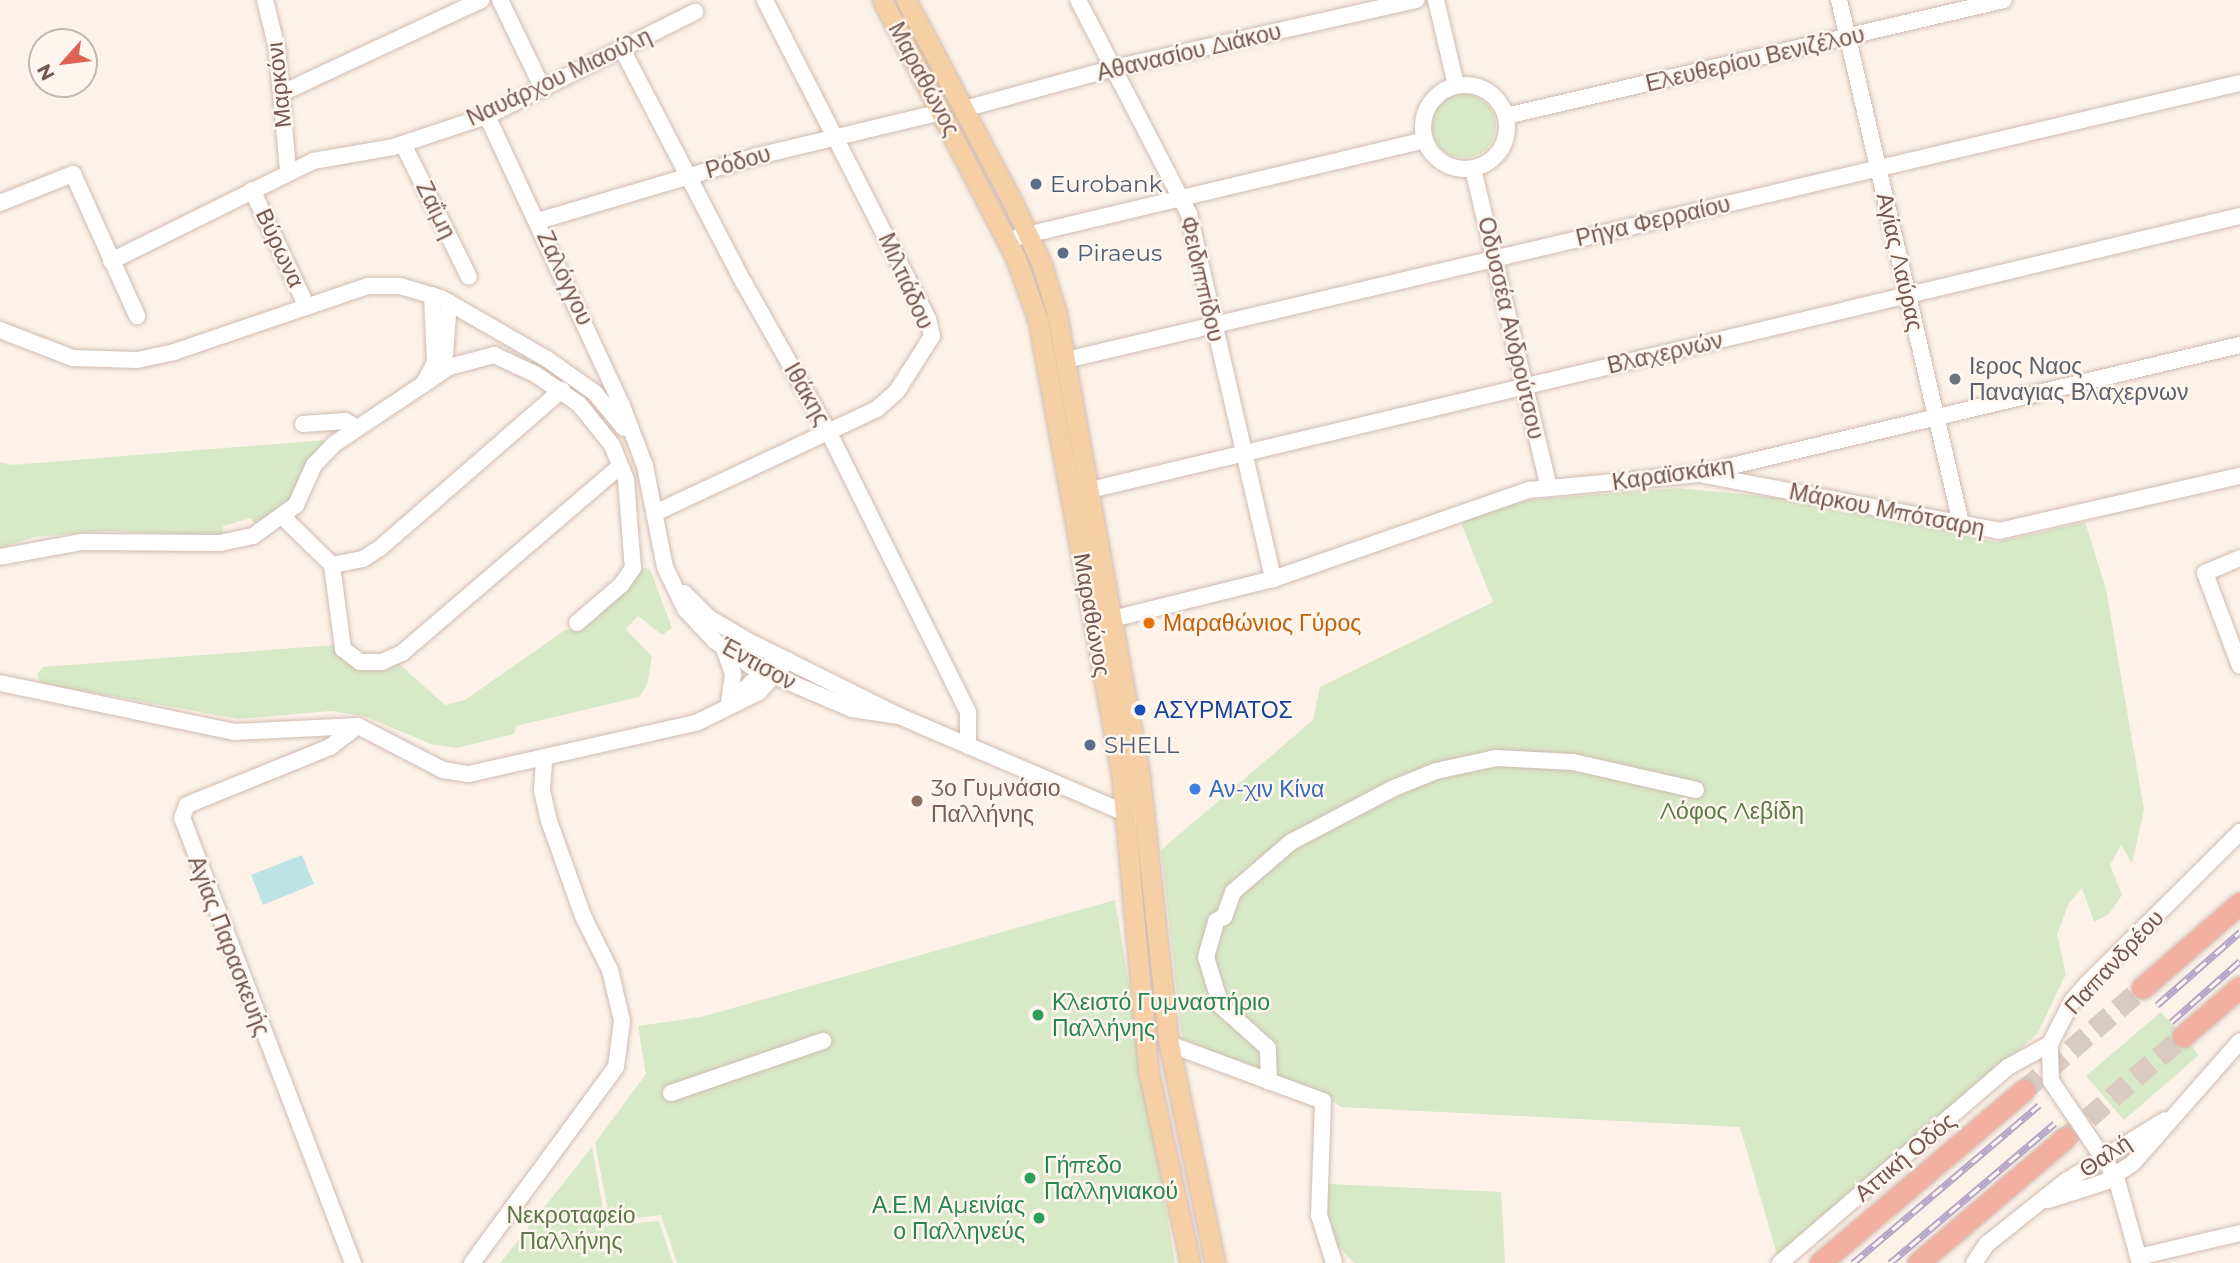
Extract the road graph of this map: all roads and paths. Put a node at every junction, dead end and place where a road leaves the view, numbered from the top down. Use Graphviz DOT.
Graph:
graph roads {
  1 [pos="265,0"];
  2 [pos="481,0"];
  3 [pos="500,0"];
  4 [pos="765,0"];
  5 [pos="882,0"];
  6 [pos="906,0"];
  7 [pos="1078,0"];
  8 [pos="1416,0"];
  9 [pos="1436,0"];
  10 [pos="1839,0"];
  11 [pos="2004,0"];
  12 [pos="695,12"];
  13 [pos="1848,39"];
  14 [pos="622,49"];
  15 [pos="1114,68"];
  16 [pos="2240,83"];
  17 [pos="1456,85"];
  18 [pos="543,89"];
  19 [pos="282,93"];
  20 [pos="964,109"];
  21 [pos="941,112"];
  22 [pos="487,116"];
  23 [pos="1506,116"];
  24 [pos="836,136"];
  25 [pos="1424,140"];
  26 [pos="402,144"];
  27 [pos="1878,168"];
  28 [pos="1473,169"];
  29 [pos="288,171"];
  30 [pos="687,176"];
  31 [pos="252,190"];
  32 [pos="1180,197"];
  33 [pos="0,203"];
  34 [pos="2240,216"];
  35 [pos="538,220"];
  36 [pos="1028,233"];
  37 [pos="1007,242"];
  38 [pos="1495,259"];
  39 [pos="111,261"];
  40 [pos="469,276"];
  41 [pos="432,295"];
  42 [pos="1908,295"];
  43 [pos="449,302"];
  44 [pos="307,307"];
  45 [pos="137,316"];
  46 [pos="1213,325"];
  47 [pos="0,330"];
  48 [pos="2240,345"];
  49 [pos="1066,360"];
  50 [pos="449,367"];
  51 [pos="425,382"];
  52 [pos="1525,386"];
  53 [pos="562,390"];
  54 [pos="1937,417"];
  55 [pos="303,424"];
  56 [pos="357,428"];
  57 [pos="829,433"];
  58 [pos="637,444"];
  59 [pos="1243,454"];
  60 [pos="620,466"];
  61 [pos="1698,474"];
  62 [pos="2240,476"];
  63 [pos="1549,488"];
  64 [pos="1090,490"];
  65 [pos="654,513"];
  66 [pos="284,518"];
  67 [pos="1961,523"];
  68 [pos="0,557"];
  69 [pos="2240,558"];
  70 [pos="663,561"];
  71 [pos="332,565"];
  72 [pos="1273,579"];
  73 [pos="1112,619"];
  74 [pos="576,623"];
  75 [pos="724,649"];
  76 [pos="782,657"];
  77 [pos="2240,666"];
  78 [pos="769,674"];
  79 [pos="0,683"];
  80 [pos="729,706"];
  81 [pos="899,716"];
  82 [pos="358,726"];
  83 [pos="968,746"];
  84 [pos="544,760"];
  85 [pos="1696,790"];
  86 [pos="1124,813"];
  87 [pos="1144,820"];
  88 [pos="2240,832"];
  89 [pos="2240,902"];
  90 [pos="2240,987"];
  91 [pos="2142,988"];
  92 [pos="2183,1036"];
  93 [pos="823,1041"];
  94 [pos="2240,1041"];
  95 [pos="1169,1044"];
  96 [pos="2050,1044"];
  97 [pos="1269,1082"];
  98 [pos="2024,1090"];
  99 [pos="671,1093"];
  100 [pos="2167,1119"];
  101 [pos="2104,1157"];
  102 [pos="1930,1171"];
  103 [pos="2116,1177"];
  104 [pos="2048,1200"];
  105 [pos="2240,1233"];
  106 [pos="2139,1260"];
  107 [pos="353,1263"];
  108 [pos="472,1263"];
  109 [pos="1190,1263"];
  110 [pos="1215,1263"];
  111 [pos="1334,1263"];
  112 [pos="1780,1263"];
  113 [pos="1802,1263"];
  114 [pos="1820,1263"];
  115 [pos="1918,1263"];
  116 [pos="1939,1263"];
  117 [pos="1974,1263"];
  1 -- 19 [label="street, Μαρκόνι"];
  2 -- 19 [label="street"];
  3 -- 18 [label="street"];
  4 -- 24 [label="street, Μιλτιάδου"];
  5 -- 21 [label="main road, Μαραθώνος"];
  6 -- 20 [label="main road, Μαραθώνος"];
  7 -- 15 [label="street, Φειδιππίδου"];
  8 -- 15 [label="street, Αθανασίου Διάκου"];
  9 -- 17 [label="street"];
  10 -- 13 [label="street, Αγίας Λαύρας"];
  11 -- 13 [label="street, Ελευθερίου Βενιζέλου"];
  12 -- 14 [label="street, Ναυάρχου Μιαούλη"];
  13 -- 23 [label="street, Ελευθερίου Βενιζέλου"];
  13 -- 27 [label="street, Αγίας Λαύρας"];
  14 -- 18 [label="street, Ναυάρχου Μιαούλη"];
  14 -- 30 [label="street, Ιθάκης"];
  15 -- 20 [label="street, Αθανασίου Διάκου"];
  15 -- 32 [label="street, Φειδιππίδου"];
  16 -- 27 [label="street, Ρήγα Φερραίου"];
  17 -- 23 [label="street"];
  17 -- 25 [label="street"];
  18 -- 22 [label="street, Ναυάρχου Μιαούλη"];
  19 -- 29 [label="street, Μαρκόνι"];
  20 -- 36 [label="main road, Μαραθώνος"];
  21 -- 24 [label="street, Ρόδου"];
  21 -- 37 [label="main road, Μαραθώνος"];
  22 -- 26 [label="street, Ναυάρχου Μιαούλη"];
  22 -- 35 [label="street, Ζαλόγγου"];
  23 -- 28 [label="street"];
  24 -- 30 [label="street, Ρόδου"];
  24 -- 57 [label="street, Μιλτιάδου"];
  25 -- 28 [label="street"];
  25 -- 32 [label="street"];
  26 -- 29 [label="street, Ναυάρχου Μιαούλη"];
  26 -- 40 [label="street, Ζαΐμη"];
  27 -- 38 [label="street, Ρήγα Φερραίου"];
  27 -- 42 [label="street, Αγίας Λαύρας"];
  28 -- 38 [label="street, Οδυσσέα Ανδρούτσου"];
  29 -- 31 [label="street, Ναυάρχου Μιαούλη"];
  30 -- 35 [label="street, Ρόδου"];
  30 -- 57 [label="street, Ιθάκης"];
  31 -- 39 [label="street, Ναυάρχου Μιαούλη"];
  31 -- 44 [label="street, Βύρωνα"];
  32 -- 36 [label="street"];
  32 -- 46 [label="street, Φειδιππίδου"];
  33 -- 39 [label="street"];
  34 -- 42 [label="street, Βλαχερνών"];
  35 -- 58 [label="street, Ζαλόγγου"];
  36 -- 37 [label="street"];
  36 -- 49 [label="main road, Μαραθώνος"];
  37 -- 86 [label="main road, Μαραθώνος"];
  38 -- 46 [label="street, Ρήγα Φερραίου"];
  38 -- 52 [label="street, Οδυσσέα Ανδρούτσου"];
  39 -- 45 [label="street"];
  41 -- 43 [label="street"];
  41 -- 44 [label="street"];
  41 -- 51 [label="street"];
  42 -- 52 [label="street, Βλαχερνών"];
  42 -- 54 [label="street, Αγίας Λαύρας"];
  43 -- 50 [label="street"];
  43 -- 58 [label="street"];
  44 -- 47 [label="street"];
  46 -- 49 [label="street, Ρήγα Φερραίου"];
  46 -- 59 [label="street, Φειδιππίδου"];
  48 -- 54 [label="street, Καραϊσκάκη"];
  49 -- 64 [label="main road, Μαραθώνος"];
  50 -- 51 [label="street"];
  50 -- 53 [label="street"];
  51 -- 56 [label="street"];
  52 -- 59 [label="street, Βλαχερνών"];
  52 -- 63 [label="street, Οδυσσέα Ανδρούτσου"];
  53 -- 60 [label="street"];
  53 -- 71 [label="street"];
  54 -- 61 [label="street, Καραϊσκάκη"];
  54 -- 67 [label="street, Αγίας Λαύρας"];
  55 -- 56 [label="street"];
  56 -- 66 [label="street"];
  57 -- 65 [label="street, Μιλτιάδου"];
  57 -- 83 [label="street, Ιθάκης"];
  58 -- 65 [label="street, Έντισον"];
  59 -- 64 [label="street, Βλαχερνών"];
  59 -- 72 [label="street, Φειδιππίδου"];
  60 -- 71 [label="street"];
  60 -- 74 [label="street"];
  61 -- 63 [label="street, Καραϊσκάκη"];
  61 -- 67 [label="street, Μάρκου Μπότσαρη"];
  62 -- 67 [label="street, Μάρκου Μπότσαρη"];
  63 -- 72 [label="street, Καραϊσκάκη"];
  64 -- 73 [label="main road, Μαραθώνος"];
  65 -- 70 [label="street, Έντισον"];
  66 -- 68 [label="street"];
  66 -- 71 [label="street"];
  69 -- 77 [label="street"];
  70 -- 75 [label="street, Έντισον"];
  70 -- 76 [label="street, Έντισον"];
  72 -- 73 [label="street, Καραϊσκάκη"];
  73 -- 87 [label="main road, Μαραθώνος"];
  75 -- 78 [label="street, Έντισον"];
  75 -- 80 [label="street"];
  76 -- 78 [label="street"];
  76 -- 81 [label="street, Έντισον"];
  78 -- 80 [label="street"];
  78 -- 81 [label="street, Έντισον"];
  79 -- 82 [label="street"];
  80 -- 84 [label="street"];
  81 -- 83 [label="street, Έντισον"];
  82 -- 84 [label="street"];
  82 -- 107 [label="street, Αγίας Παρασκευής"];
  83 -- 86 [label="street, Έντισον"];
  84 -- 108 [label="street"];
  85 -- 97 [label="street"];
  86 -- 87 [label="street, Έντισον"];
  86 -- 109 [label="main road, Μαραθώνος"];
  87 -- 95 [label="main road, Μαραθώνος"];
  88 -- 96 [label="street, Παπανδρέου"];
  89 -- 91 [label="highway"];
  90 -- 92 [label="highway"];
  93 -- 99 [label="street"];
  94 -- 100 [label="street, Θαλή"];
  95 -- 97 [label="street"];
  95 -- 110 [label="main road, Μαραθώνος"];
  96 -- 101 [label="street, Παπανδρέου"];
  96 -- 112 [label="street"];
  97 -- 111 [label="street"];
  98 -- 102 [label="highway, Αττική Οδός"];
  100 -- 101 [label="street, Θαλή"];
  100 -- 103 [label="street, Θαλή"];
  101 -- 103 [label="street, Παπανδρέου"];
  101 -- 104 [label="street, Θαλή"];
  102 -- 113 [label="highway"];
  102 -- 114 [label="highway, Αττική Οδός"];
  103 -- 104 [label="street, Θαλή"];
  103 -- 106 [label="street, Παπανδρέου"];
  104 -- 117 [label="street, Θαλή"];
  105 -- 106 [label="street"];
  115 -- 116 [label="highway"];
}
